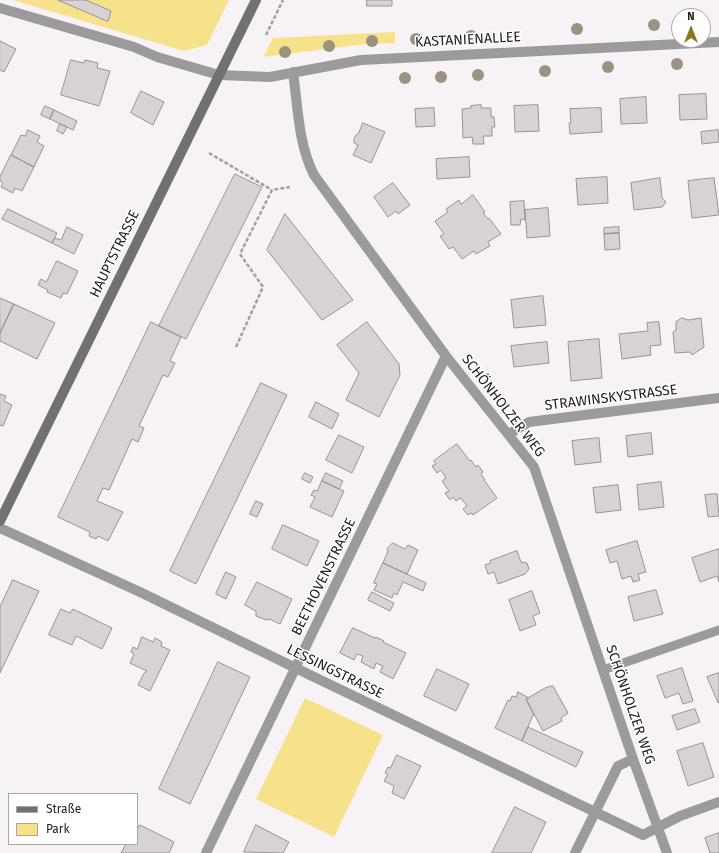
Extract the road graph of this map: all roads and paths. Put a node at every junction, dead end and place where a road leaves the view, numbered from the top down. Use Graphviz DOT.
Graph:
graph roads {
  1 [pos="256,0"];
  2 [pos="283,0"];
  3 [pos="0,8"];
  4 [pos="266,35"];
  5 [pos="719,42"];
  6 [pos="293,72"];
  7 [pos="219,75"];
  8 [pos="210,153"];
  9 [pos="290,187"];
  10 [pos="272,190"];
  11 [pos="236,347"];
  12 [pos="446,356"];
  13 [pos="719,398"];
  14 [pos="509,434"];
  15 [pos="0,521"];
  16 [pos="0,528"];
  17 [pos="719,630"];
  18 [pos="296,669"];
  19 [pos="603,670"];
  20 [pos="633,759"];
  21 [pos="719,802"];
  22 [pos="595,812"];
  23 [pos="658,828"];
  24 [pos="206,853"];
  25 [pos="575,853"];
  26 [pos="667,853"];
  1 -- 7 [label="main road, HAUPTSTRASSE"];
  2 -- 4 [label="path"];
  3 -- 7 [label="street, KASTANIENALLEE"];
  5 -- 6 [label="street, KASTANIENALLEE"];
  6 -- 7 [label="street, KASTANIENALLEE"];
  6 -- 12 [label="street, SCHÖNHOLZER WEG"];
  7 -- 15 [label="main road, HAUPTSTRASSE"];
  8 -- 10 [label="path"];
  9 -- 10 [label="path"];
  10 -- 11 [label="path"];
  12 -- 14 [label="street, SCHÖNHOLZER WEG"];
  12 -- 18 [label="street, BEETHOVENSTRASSE"];
  13 -- 14 [label="street, STRAWINSKYSTRASSE"];
  14 -- 19 [label="street, SCHÖNHOLZER WEG"];
  16 -- 18 [label="street, LESSINGSTRASSE"];
  17 -- 19 [label="lane"];
  18 -- 22 [label="street, LESSINGSTRASSE"];
  18 -- 24 [label="street, BEETHOVENSTRASSE"];
  19 -- 20 [label="street, SCHÖNHOLZER WEG"];
  20 -- 22 [label="street"];
  20 -- 23 [label="street, SCHÖNHOLZER WEG"];
  21 -- 23 [label="street"];
  22 -- 23 [label="street, LESSINGSTRASSE"];
  22 -- 25 [label="street"];
  23 -- 26 [label="street, SCHÖNHOLZER WEG"];
}
